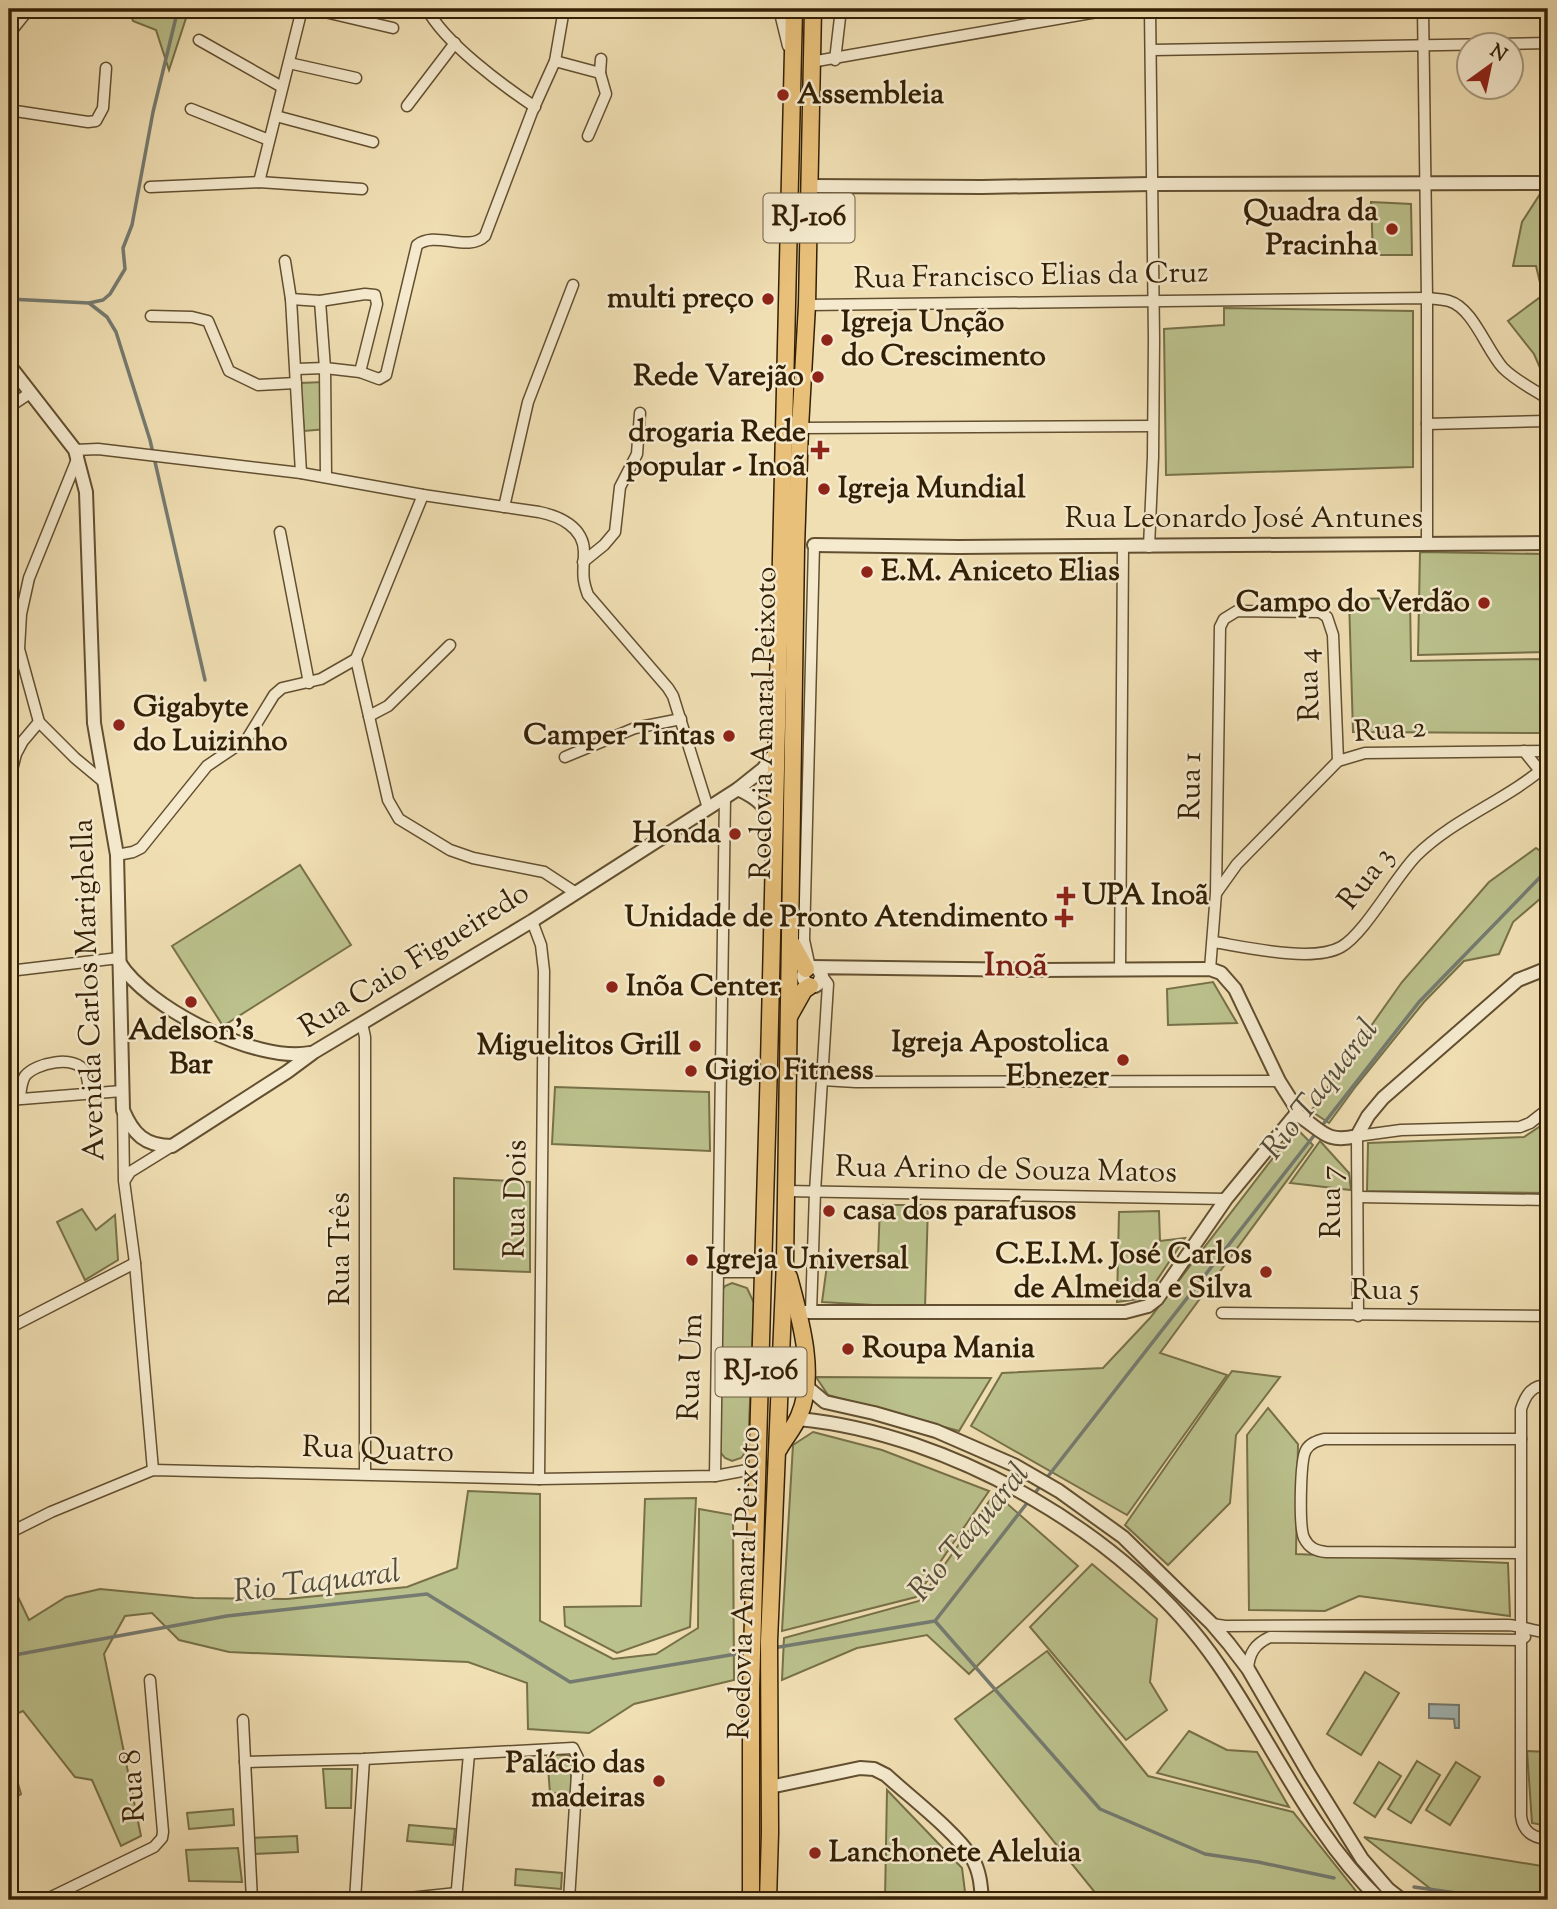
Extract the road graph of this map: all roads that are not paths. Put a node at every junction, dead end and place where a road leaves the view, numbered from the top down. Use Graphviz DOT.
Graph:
graph roads {
  1 [pos="29,9"];
  2 [pos="302,9"];
  3 [pos="312,9"];
  4 [pos="427,9"];
  5 [pos="564,9"];
  6 [pos="779,9"];
  7 [pos="794,9"];
  8 [pos="813,9"];
  9 [pos="841,9"];
  10 [pos="1114,9"];
  11 [pos="1150,9"];
  12 [pos="1423,9"];
  13 [pos="393,28"];
  14 [pos="9,34"];
  15 [pos="199,40"];
  16 [pos="455,43"];
  17 [pos="1548,43"];
  18 [pos="1423,44"];
  19 [pos="1152,50"];
  20 [pos="601,59"];
  21 [pos="793,60"];
  22 [pos="835,60"];
  23 [pos="555,61"];
  24 [pos="811,62"];
  25 [pos="289,63"];
  26 [pos="106,68"];
  27 [pos="600,73"];
  28 [pos="356,78"];
  29 [pos="282,87"];
  30 [pos="407,106"];
  31 [pos="535,107"];
  32 [pos="191,109"];
  33 [pos="9,110"];
  34 [pos="276,117"];
  35 [pos="588,136"];
  36 [pos="269,141"];
  37 [pos="373,142"];
  38 [pos="259,182"];
  39 [pos="1548,183"];
  40 [pos="1151,184"];
  41 [pos="1424,184"];
  42 [pos="809,186"];
  43 [pos="150,187"];
  44 [pos="362,189"];
  45 [pos="285,261"];
  46 [pos="573,285"];
  47 [pos="1427,298"];
  48 [pos="291,299"];
  49 [pos="1152,300"];
  50 [pos="320,301"];
  51 [pos="807,305"];
  52 [pos="151,316"];
  53 [pos="9,365"];
  54 [pos="325,368"];
  55 [pos="296,369"];
  56 [pos="360,372"];
  57 [pos="296,383"];
  58 [pos="30,393"];
  59 [pos="1548,399"];
  60 [pos="9,407"];
  61 [pos="640,414"];
  62 [pos="1548,421"];
  63 [pos="1427,424"];
  64 [pos="1152,426"];
  65 [pos="800,428"];
  66 [pos="76,453"];
  67 [pos="301,473"];
  68 [pos="326,477"];
  69 [pos="423,495"];
  70 [pos="504,506"];
  71 [pos="280,532"];
  72 [pos="1427,544"];
  73 [pos="1548,544"];
  74 [pos="814,545"];
  75 [pos="1123,547"];
  76 [pos="1149,547"];
  77 [pos="583,562"];
  78 [pos="1237,611"];
  79 [pos="450,645"];
  80 [pos="14,649"];
  81 [pos="356,659"];
  82 [pos="309,682"];
  83 [pos="369,716"];
  84 [pos="681,719"];
  85 [pos="40,722"];
  86 [pos="1524,751"];
  87 [pos="1548,751"];
  88 [pos="775,753"];
  89 [pos="565,757"];
  90 [pos="1338,761"];
  91 [pos="1544,768"];
  92 [pos="9,781"];
  93 [pos="105,783"];
  94 [pos="738,789"];
  95 [pos="725,797"];
  96 [pos="708,808"];
  97 [pos="774,829"];
  98 [pos="1216,853"];
  99 [pos="117,855"];
  100 [pos="1237,864"];
  101 [pos="1216,892"];
  102 [pos="576,893"];
  103 [pos="532,920"];
  104 [pos="790,938"];
  105 [pos="1214,942"];
  106 [pos="119,960"];
  107 [pos="1548,968"];
  108 [pos="1210,969"];
  109 [pos="1120,970"];
  110 [pos="9,971"];
  111 [pos="813,975"];
  112 [pos="143,991"];
  113 [pos="120,999"];
  114 [pos="789,1017"];
  115 [pos="362,1023"];
  116 [pos="314,1052"];
  117 [pos="286,1055"];
  118 [pos="287,1072"];
  119 [pos="822,1080"];
  120 [pos="1279,1081"];
  121 [pos="122,1091"];
  122 [pos="89,1093"];
  123 [pos="20,1097"];
  124 [pos="9,1100"];
  125 [pos="1548,1109"];
  126 [pos="123,1110"];
  127 [pos="1300,1116"];
  128 [pos="1357,1136"];
  129 [pos="172,1146"];
  130 [pos="124,1181"];
  131 [pos="786,1191"];
  132 [pos="815,1192"];
  133 [pos="1359,1198"];
  134 [pos="1226,1199"];
  135 [pos="1548,1200"];
  136 [pos="785,1261"];
  137 [pos="135,1262"];
  138 [pos="719,1272"];
  139 [pos="763,1272"];
  140 [pos="805,1312"];
  141 [pos="1222,1313"];
  142 [pos="1358,1316"];
  143 [pos="1548,1316"];
  144 [pos="9,1328"];
  145 [pos="806,1385"];
  146 [pos="1548,1385"];
  147 [pos="825,1402"];
  148 [pos="798,1419"];
  149 [pos="821,1421"];
  150 [pos="1521,1439"];
  151 [pos="777,1452"];
  152 [pos="758,1468"];
  153 [pos="153,1469"];
  154 [pos="365,1475"];
  155 [pos="715,1476"];
  156 [pos="539,1479"];
  157 [pos="9,1533"];
  158 [pos="1520,1553"];
  159 [pos="1175,1587"];
  160 [pos="1164,1599"];
  161 [pos="1212,1624"];
  162 [pos="1521,1626"];
  163 [pos="1534,1632"];
  164 [pos="1548,1632"];
  165 [pos="1520,1640"];
  166 [pos="761,1641"];
  167 [pos="1248,1669"];
  168 [pos="150,1680"];
  169 [pos="243,1720"];
  170 [pos="1284,1731"];
  171 [pos="1265,1738"];
  172 [pos="469,1754"];
  173 [pos="364,1759"];
  174 [pos="245,1762"];
  175 [pos="770,1787"];
  176 [pos="1548,1839"];
  177 [pos="1388,1889"];
  178 [pos="456,1897"];
  179 [pos="45,1900"];
  180 [pos="253,1900"];
  181 [pos="355,1900"];
  182 [pos="390,1900"];
  183 [pos="569,1900"];
  184 [pos="751,1900"];
  185 [pos="768,1900"];
  186 [pos="982,1900"];
  187 [pos="1379,1900"];
  188 [pos="1402,1900"];
  1 -- 14 [label="street"];
  2 -- 25 [label="street"];
  3 -- 13 [label="street"];
  4 -- 16 [label="street"];
  5 -- 23 [label="street"];
  6 -- 21 [label="street"];
  7 -- 21 [label="highway, Rodovia Amaral Peixoto / RJ-106"];
  8 -- 24 [label="highway, Rodovia Amaral Peixoto / RJ-106"];
  9 -- 22 [label="street"];
  10 -- 22 [label="street"];
  11 -- 19 [label="street"];
  12 -- 18 [label="street"];
  15 -- 29 [label="street"];
  16 -- 30 [label="street"];
  16 -- 31 [label="street"];
  17 -- 18 [label="street"];
  18 -- 19 [label="street"];
  18 -- 41 [label="street"];
  19 -- 40 [label="street"];
  20 -- 27 [label="street"];
  21 -- 88 [label="highway, Rodovia Amaral Peixoto / RJ-106"];
  22 -- 24 [label="street"];
  23 -- 27 [label="street"];
  23 -- 31 [label="street"];
  24 -- 42 [label="highway, Rodovia Amaral Peixoto / RJ-106"];
  25 -- 28 [label="street"];
  25 -- 29 [label="street"];
  26 -- 33 [label="street"];
  27 -- 35 [label="street"];
  29 -- 34 [label="street"];
  31 -- 56 [label="street"];
  32 -- 36 [label="street"];
  34 -- 36 [label="street"];
  34 -- 37 [label="street"];
  36 -- 38 [label="street"];
  38 -- 43 [label="street"];
  38 -- 44 [label="street"];
  39 -- 41 [label="street"];
  40 -- 41 [label="street"];
  40 -- 42 [label="street"];
  40 -- 49 [label="street"];
  41 -- 47 [label="street"];
  42 -- 51 [label="highway, Rodovia Amaral Peixoto / RJ-106"];
  45 -- 48 [label="street"];
  46 -- 70 [label="street"];
  47 -- 49 [label="street, Rua Francisco Elias da Cruz"];
  47 -- 59 [label="street, Rua Francisco Elias da Cruz"];
  47 -- 63 [label="street"];
  48 -- 50 [label="street"];
  48 -- 55 [label="street"];
  49 -- 51 [label="street, Rua Francisco Elias da Cruz"];
  49 -- 64 [label="street"];
  50 -- 54 [label="street"];
  50 -- 56 [label="street"];
  51 -- 65 [label="highway, Rodovia Amaral Peixoto / RJ-106"];
  52 -- 57 [label="street"];
  53 -- 58 [label="street, Avenida Carlos Marighella"];
  54 -- 55 [label="street"];
  54 -- 56 [label="street"];
  54 -- 68 [label="street"];
  55 -- 57 [label="street"];
  57 -- 67 [label="street"];
  58 -- 60 [label="street"];
  58 -- 66 [label="street, Avenida Carlos Marighella"];
  61 -- 77 [label="street"];
  62 -- 63 [label="street"];
  63 -- 72 [label="street"];
  64 -- 65 [label="street"];
  64 -- 76 [label="street"];
  65 -- 104 [label="highway, Rodovia Amaral Peixoto / RJ-106"];
  66 -- 67 [label="street"];
  66 -- 80 [label="street"];
  66 -- 93 [label="street, Avenida Carlos Marighella"];
  67 -- 68 [label="street"];
  68 -- 69 [label="street"];
  69 -- 70 [label="street"];
  69 -- 81 [label="street"];
  70 -- 77 [label="street"];
  71 -- 82 [label="street"];
  72 -- 73 [label="street, Rua Leonardo José Antunes"];
  72 -- 76 [label="street, Rua Leonardo José Antunes"];
  74 -- 75 [label="street, Rua Leonardo José Antunes"];
  74 -- 111 [label="street"];
  75 -- 76 [label="street, Rua Leonardo José Antunes"];
  75 -- 109 [label="street"];
  77 -- 84 [label="street"];
  78 -- 90 [label="street, Rua 4"];
  78 -- 98 [label="street, Rua 1"];
  79 -- 83 [label="street"];
  80 -- 85 [label="street"];
  81 -- 82 [label="street"];
  81 -- 83 [label="street"];
  82 -- 99 [label="street"];
  83 -- 102 [label="street"];
  84 -- 89 [label="street"];
  84 -- 96 [label="street"];
  85 -- 92 [label="street"];
  85 -- 93 [label="street"];
  86 -- 87 [label="street, Rua 2"];
  86 -- 90 [label="street, Rua 2"];
  86 -- 91 [label="street, Rua 3"];
  88 -- 94 [label="street, Rua Caio Figueiredo"];
  88 -- 97 [label="highway, Rodovia Amaral Peixoto / RJ-106"];
  90 -- 100 [label="street, Rua 2"];
  91 -- 105 [label="street, Rua 3"];
  93 -- 99 [label="street, Avenida Carlos Marighella"];
  94 -- 95 [label="street, Rua Caio Figueiredo"];
  94 -- 97 [label="street"];
  95 -- 96 [label="street, Rua Caio Figueiredo"];
  95 -- 138 [label="street, Rua Um"];
  96 -- 102 [label="street, Rua Caio Figueiredo"];
  97 -- 139 [label="highway, Rodovia Amaral Peixoto / RJ-106"];
  98 -- 100 [label="street"];
  98 -- 101 [label="street, Rua 1"];
  99 -- 106 [label="street, Avenida Carlos Marighella"];
  100 -- 101 [label="street, Rua 2"];
  101 -- 105 [label="street, Rua 1"];
  102 -- 103 [label="street, Rua Caio Figueiredo"];
  103 -- 115 [label="street, Rua Caio Figueiredo"];
  103 -- 156 [label="street, Rua Dois"];
  104 -- 111 [label="highway"];
  104 -- 114 [label="highway, Rodovia Amaral Peixoto / RJ-106"];
  105 -- 108 [label="street, Rua 1"];
  106 -- 110 [label="street"];
  106 -- 112 [label="street"];
  106 -- 113 [label="street, Avenida Carlos Marighella"];
  107 -- 128 [label="street, Rua 7"];
  108 -- 109 [label="street"];
  108 -- 120 [label="street"];
  109 -- 111 [label="street"];
  111 -- 114 [label="highway"];
  111 -- 119 [label="street"];
  112 -- 113 [label="street"];
  112 -- 117 [label="street"];
  113 -- 121 [label="street, Avenida Carlos Marighella"];
  114 -- 131 [label="highway, Rodovia Amaral Peixoto / RJ-106"];
  115 -- 116 [label="street, Rua Caio Figueiredo"];
  115 -- 154 [label="street, Rua Três"];
  116 -- 117 [label="street"];
  116 -- 118 [label="street, Rua Caio Figueiredo"];
  117 -- 118 [label="street"];
  118 -- 129 [label="street, Rua Caio Figueiredo"];
  119 -- 120 [label="street"];
  119 -- 132 [label="street"];
  120 -- 127 [label="street"];
  121 -- 122 [label="street"];
  121 -- 126 [label="street, Avenida Carlos Marighella"];
  122 -- 123 [label="street"];
  122 -- 123 [label="street"];
  123 -- 124 [label="street"];
  125 -- 128 [label="street"];
  126 -- 129 [label="street"];
  126 -- 130 [label="street, Avenida Carlos Marighella"];
  127 -- 128 [label="street"];
  127 -- 134 [label="street"];
  128 -- 133 [label="street, Rua 7"];
  129 -- 130 [label="street, Rua Caio Figueiredo"];
  130 -- 137 [label="street, Avenida Carlos Marighella"];
  131 -- 132 [label="street, Rua Arino de Souza Matos"];
  131 -- 136 [label="highway, Rodovia Amaral Peixoto / RJ-106"];
  132 -- 134 [label="street, Rua Arino de Souza Matos"];
  132 -- 140 [label="street"];
  133 -- 135 [label="street"];
  133 -- 142 [label="street, Rua 7"];
  134 -- 140 [label="street"];
  136 -- 140 [label="highway"];
  136 -- 151 [label="highway, Rodovia Amaral Peixoto / RJ-106"];
  137 -- 144 [label="street"];
  137 -- 153 [label="street, Avenida Carlos Marighella"];
  138 -- 139 [label="street"];
  138 -- 155 [label="street, Rua Um"];
  139 -- 152 [label="highway, Rodovia Amaral Peixoto / RJ-106"];
  140 -- 145 [label="highway"];
  141 -- 142 [label="street, Rua 5"];
  142 -- 143 [label="street, Rua 5"];
  145 -- 147 [label="street"];
  145 -- 148 [label="highway"];
  146 -- 150 [label="street"];
  147 -- 149 [label="street"];
  147 -- 159 [label="street"];
  148 -- 149 [label="street"];
  148 -- 151 [label="highway"];
  149 -- 160 [label="street"];
  150 -- 158 [label="street"];
  150 -- 158 [label="street"];
  151 -- 166 [label="highway, Rodovia Amaral Peixoto / RJ-106"];
  152 -- 155 [label="street, Rua Quatro"];
  152 -- 166 [label="highway, Rodovia Amaral Peixoto / RJ-106"];
  153 -- 154 [label="street, Rua Quatro"];
  153 -- 157 [label="street, Rua Quatro"];
  154 -- 156 [label="street, Rua Quatro"];
  155 -- 156 [label="street, Rua Quatro"];
  158 -- 162 [label="street"];
  159 -- 160 [label="street"];
  159 -- 161 [label="street"];
  160 -- 171 [label="street"];
  161 -- 162 [label="street"];
  161 -- 167 [label="street"];
  162 -- 163 [label="street"];
  162 -- 165 [label="street"];
  163 -- 164 [label="street"];
  163 -- 165 [label="street"];
  165 -- 167 [label="street"];
  165 -- 176 [label="street"];
  166 -- 175 [label="highway, Rodovia Amaral Peixoto / RJ-106"];
  166 -- 184 [label="highway, Rodovia Amaral Peixoto / RJ-106"];
  167 -- 170 [label="street"];
  168 -- 179 [label="street, Rua 8"];
  169 -- 174 [label="street"];
  170 -- 171 [label="street"];
  170 -- 177 [label="street"];
  171 -- 187 [label="street"];
  172 -- 173 [label="street"];
  172 -- 178 [label="street"];
  172 -- 183 [label="street"];
  173 -- 174 [label="street"];
  173 -- 181 [label="street"];
  174 -- 180 [label="street"];
  175 -- 185 [label="highway, Rodovia Amaral Peixoto / RJ-106"];
  175 -- 186 [label="street"];
  177 -- 187 [label="street"];
  177 -- 188 [label="street"];
  178 -- 182 [label="street"];
}
